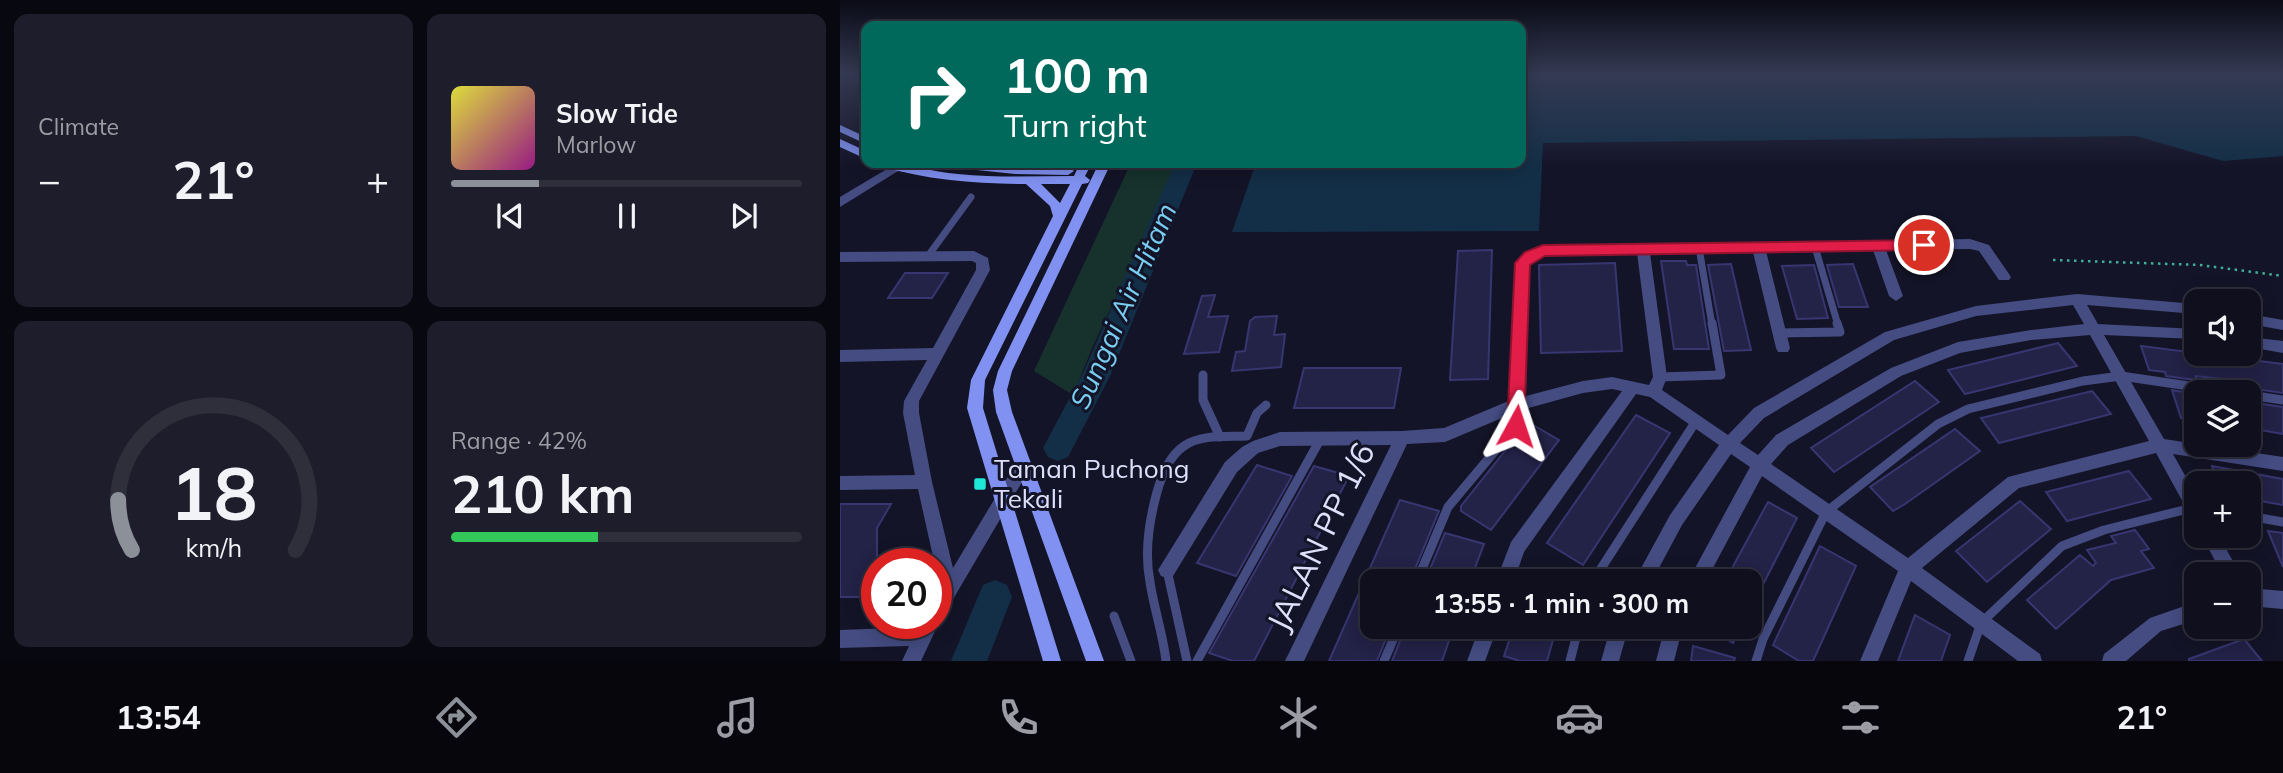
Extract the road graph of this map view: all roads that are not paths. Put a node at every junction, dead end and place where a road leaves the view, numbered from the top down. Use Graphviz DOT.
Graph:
graph roads {
  1 [pos="840,128"];
  2 [pos="861,138"];
  3 [pos="840,143"];
  4 [pos="861,153"];
  5 [pos="896,168"];
  6 [pos="914,168"];
  7 [pos="980,168"];
  8 [pos="1051,168"];
  9 [pos="1100,171"];
  10 [pos="1082,172"];
  11 [pos="1034,176"];
  12 [pos="971,197"];
  13 [pos="840,202"];
  14 [pos="1059,215"];
  15 [pos="1878,246"];
  16 [pos="1758,247"];
  17 [pos="1815,247"];
  18 [pos="1643,248"];
  19 [pos="1699,248"];
  20 [pos="928,256"];
  21 [pos="840,257"];
  22 [pos="2004,278"];
  23 [pos="1896,296"];
  24 [pos="2077,299"];
  25 [pos="2184,308"];
  26 [pos="2261,320"];
  27 [pos="2283,325"];
  28 [pos="2094,329"];
  29 [pos="1779,333"];
  30 [pos="2184,333"];
  31 [pos="2261,344"];
  32 [pos="2283,347"];
  33 [pos="1783,348"];
  34 [pos="936,354"];
  35 [pos="840,356"];
  36 [pos="1203,375"];
  37 [pos="2121,376"];
  38 [pos="1657,384"];
  39 [pos="2184,385"];
  40 [pos="1634,386"];
  41 [pos="2261,397"];
  42 [pos="2283,400"];
  43 [pos="1518,404"];
  44 [pos="1266,405"];
  45 [pos="1696,421"];
  46 [pos="1220,437"];
  47 [pos="1321,438"];
  48 [pos="1402,438"];
  49 [pos="1728,445"];
  50 [pos="2161,445"];
  51 [pos="2283,464"];
  52 [pos="1024,465"];
  53 [pos="1759,466"];
  54 [pos="924,482"];
  55 [pos="840,483"];
  56 [pos="2184,486"];
  57 [pos="1003,498"];
  58 [pos="2184,511"];
  59 [pos="1826,512"];
  60 [pos="2261,518"];
  61 [pos="2283,522"];
  62 [pos="940,548"];
  63 [pos="1908,568"];
  64 [pos="1423,569"];
  65 [pos="1509,569"];
  66 [pos="1601,569"];
  67 [pos="1649,569"];
  68 [pos="1703,569"];
  69 [pos="1167,570"];
  70 [pos="952,583"];
  71 [pos="2261,598"];
  72 [pos="2283,600"];
  73 [pos="2184,615"];
  74 [pos="1114,616"];
  75 [pos="1981,623"];
  76 [pos="861,637"];
  77 [pos="840,639"];
  78 [pos="922,639"];
  79 [pos="1393,639"];
  80 [pos="1484,639"];
  81 [pos="1576,639"];
  82 [pos="1616,639"];
  83 [pos="1671,639"];
  84 [pos="911,661"];
  85 [pos="1052,661"];
  86 [pos="1095,661"];
  87 [pos="1131,661"];
  88 [pos="1166,661"];
  89 [pos="1186,661"];
  90 [pos="1197,661"];
  91 [pos="1294,661"];
  92 [pos="1384,661"];
  93 [pos="1476,661"];
  94 [pos="1570,661"];
  95 [pos="1610,661"];
  96 [pos="1665,661"];
  97 [pos="1756,661"];
  98 [pos="1869,661"];
  99 [pos="1968,661"];
  100 [pos="2033,661"];
  101 [pos="2111,661"];
  1 -- 2 [label="main road"];
  3 -- 4 [label="main road"];
  5 -- 13 [label="street"];
  6 -- 11 [label="main road"];
  7 -- 11 [label="main road"];
  8 -- 11 [label="main road"];
  9 -- 10 [label="main road"];
  9 -- 52 [label="main road"];
  10 -- 11 [label="main road"];
  10 -- 14 [label="main road"];
  11 -- 14 [label="main road"];
  12 -- 20 [label="lane"];
  14 -- 57 [label="main road"];
  15 -- 17 [label="street"];
  15 -- 22 [label="street"];
  15 -- 23 [label="street"];
  16 -- 17 [label="street"];
  16 -- 19 [label="street"];
  16 -- 29 [label="street"];
  17 -- 29 [label="lane"];
  18 -- 19 [label="street"];
  18 -- 38 [label="street"];
  18 -- 43 [label="street"];
  19 -- 38 [label="lane"];
  20 -- 21 [label="street"];
  20 -- 34 [label="street"];
  24 -- 25 [label="street"];
  24 -- 28 [label="street"];
  24 -- 49 [label="street"];
  26 -- 27 [label="street"];
  28 -- 30 [label="street"];
  28 -- 37 [label="street"];
  28 -- 53 [label="street"];
  29 -- 33 [label="street"];
  31 -- 32 [label="street"];
  34 -- 35 [label="street"];
  34 -- 54 [label="street"];
  36 -- 46 [label="lane"];
  37 -- 39 [label="lane"];
  37 -- 50 [label="street"];
  37 -- 59 [label="lane"];
  38 -- 40 [label="street"];
  38 -- 45 [label="street"];
  40 -- 43 [label="street"];
  40 -- 65 [label="street"];
  41 -- 42 [label="lane"];
  43 -- 48 [label="street"];
  43 -- 64 [label="lane"];
  44 -- 46 [label="lane"];
  45 -- 49 [label="street"];
  45 -- 66 [label="lane"];
  46 -- 88 [label="lane"];
  47 -- 48 [label="street"];
  47 -- 69 [label="street"];
  47 -- 90 [label="lane"];
  48 -- 91 [label="street, JALAN PP 1/6"];
  49 -- 53 [label="street"];
  49 -- 67 [label="street"];
  50 -- 51 [label="street"];
  50 -- 56 [label="street"];
  50 -- 63 [label="street"];
  52 -- 57 [label="street"];
  52 -- 86 [label="main road"];
  53 -- 59 [label="street"];
  53 -- 68 [label="street"];
  54 -- 55 [label="street"];
  54 -- 62 [label="street"];
  57 -- 70 [label="street"];
  57 -- 85 [label="main road"];
  58 -- 75 [label="lane"];
  59 -- 63 [label="street"];
  59 -- 97 [label="lane"];
  60 -- 61 [label="lane"];
  63 -- 75 [label="street"];
  63 -- 98 [label="street"];
  69 -- 89 [label="lane"];
  71 -- 72 [label="street"];
  73 -- 101 [label="street"];
  74 -- 87 [label="lane"];
  75 -- 99 [label="lane"];
  75 -- 100 [label="street"];
  76 -- 77 [label="street"];
  78 -- 84 [label="street"];
  79 -- 92 [label="lane"];
  80 -- 93 [label="street"];
  81 -- 94 [label="lane"];
  82 -- 95 [label="street"];
  83 -- 96 [label="street"];
}
